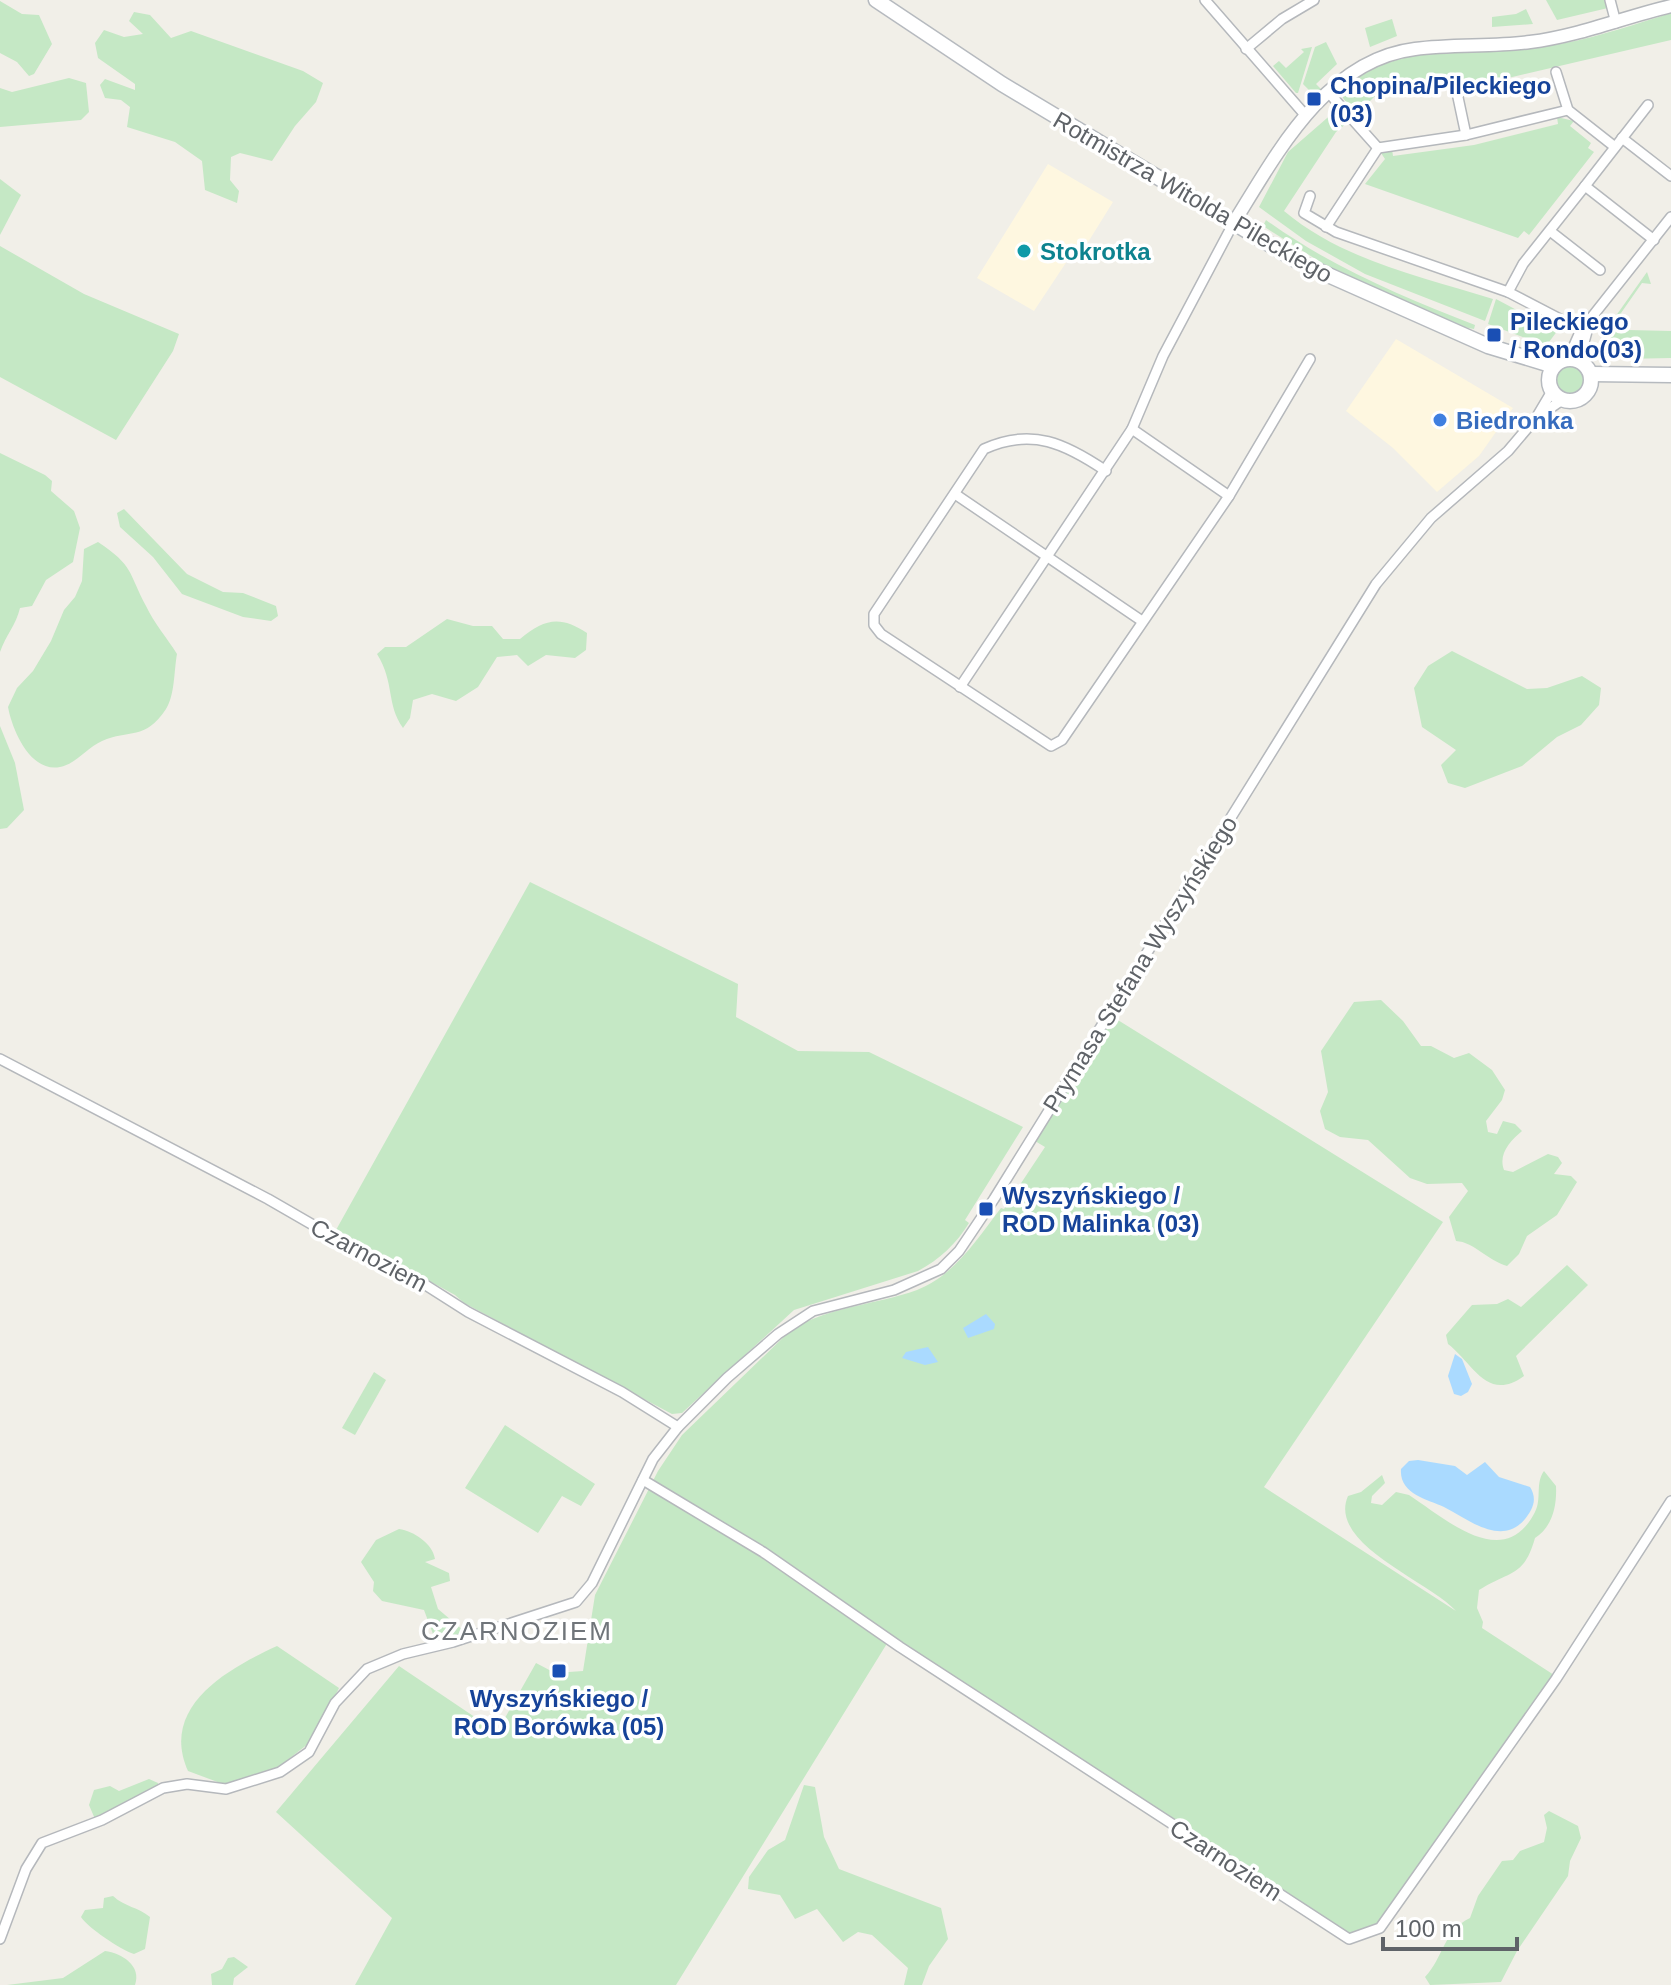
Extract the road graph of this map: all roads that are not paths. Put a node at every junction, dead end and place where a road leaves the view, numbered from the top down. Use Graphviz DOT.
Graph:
graph roads {
  1 [pos="876,0"];
  2 [pos="1205,0"];
  3 [pos="1314,0"];
  4 [pos="1610,0"];
  5 [pos="1671,6"];
  6 [pos="1616,23"];
  7 [pos="1246,49"];
  8 [pos="1556,72"];
  9 [pos="1456,88"];
  10 [pos="1329,93"];
  11 [pos="1648,105"];
  12 [pos="1568,110"];
  13 [pos="1306,116"];
  14 [pos="1466,135"];
  15 [pos="1622,138"];
  16 [pos="1615,147"];
  17 [pos="1378,148"];
  18 [pos="1671,176"];
  19 [pos="1585,186"];
  20 [pos="1310,196"];
  21 [pos="1671,217"];
  22 [pos="1233,224"];
  23 [pos="1326,227"];
  24 [pos="1550,231"];
  25 [pos="1654,240"];
  26 [pos="1600,270"];
  27 [pos="1508,292"];
  28 [pos="1560,319"];
  29 [pos="1310,359"];
  30 [pos="1574,360"];
  31 [pos="1671,375"];
  32 [pos="1591,380"];
  33 [pos="1554,383"];
  34 [pos="1671,383"];
  35 [pos="1132,429"];
  36 [pos="1106,471"];
  37 [pos="955,494"];
  38 [pos="1229,496"];
  39 [pos="1048,558"];
  40 [pos="1142,621"];
  41 [pos="960,687"];
  42 [pos="0,1059"];
  43 [pos="678,1427"];
  44 [pos="643,1480"];
  45 [pos="1671,1501"];
  46 [pos="0,1939"];
  1 -- 22 [label="main road, Rotmistrza Witolda Pileckiego"];
  2 -- 7 [label="street"];
  3 -- 7 [label="street"];
  4 -- 6 [label="street"];
  5 -- 6 [label="street"];
  6 -- 10 [label="street"];
  7 -- 13 [label="street"];
  8 -- 12 [label="street"];
  9 -- 14 [label="street"];
  10 -- 13 [label="street"];
  10 -- 17 [label="street"];
  11 -- 15 [label="street"];
  12 -- 14 [label="street"];
  12 -- 16 [label="street"];
  13 -- 22 [label="street"];
  14 -- 17 [label="street"];
  15 -- 16 [label="street"];
  15 -- 18 [label="street"];
  16 -- 19 [label="street"];
  17 -- 23 [label="street"];
  19 -- 24 [label="street"];
  19 -- 25 [label="street"];
  20 -- 23 [label="street"];
  21 -- 25 [label="street"];
  22 -- 33 [label="main road, Rotmistrza Witolda Pileckiego"];
  22 -- 35 [label="street"];
  23 -- 27 [label="street"];
  24 -- 26 [label="street"];
  24 -- 27 [label="street"];
  25 -- 30 [label="street"];
  27 -- 28 [label="street"];
  29 -- 38 [label="street"];
  30 -- 32 [label="main road"];
  30 -- 33 [label="main road"];
  31 -- 32 [label="main road"];
  32 -- 33 [label="main road"];
  32 -- 34 [label="main road"];
  33 -- 43 [label="street, Prymasa Stefana Wyszyńskiego"];
  35 -- 36 [label="street"];
  35 -- 38 [label="street"];
  36 -- 37 [label="street"];
  36 -- 39 [label="street"];
  37 -- 39 [label="street"];
  37 -- 41 [label="street"];
  38 -- 40 [label="street"];
  39 -- 40 [label="street"];
  39 -- 41 [label="street"];
  40 -- 41 [label="street"];
  42 -- 43 [label="street, Czarnoziem"];
  43 -- 44 [label="street"];
  44 -- 45 [label="street, Czarnoziem"];
  44 -- 46 [label="street"];
}
